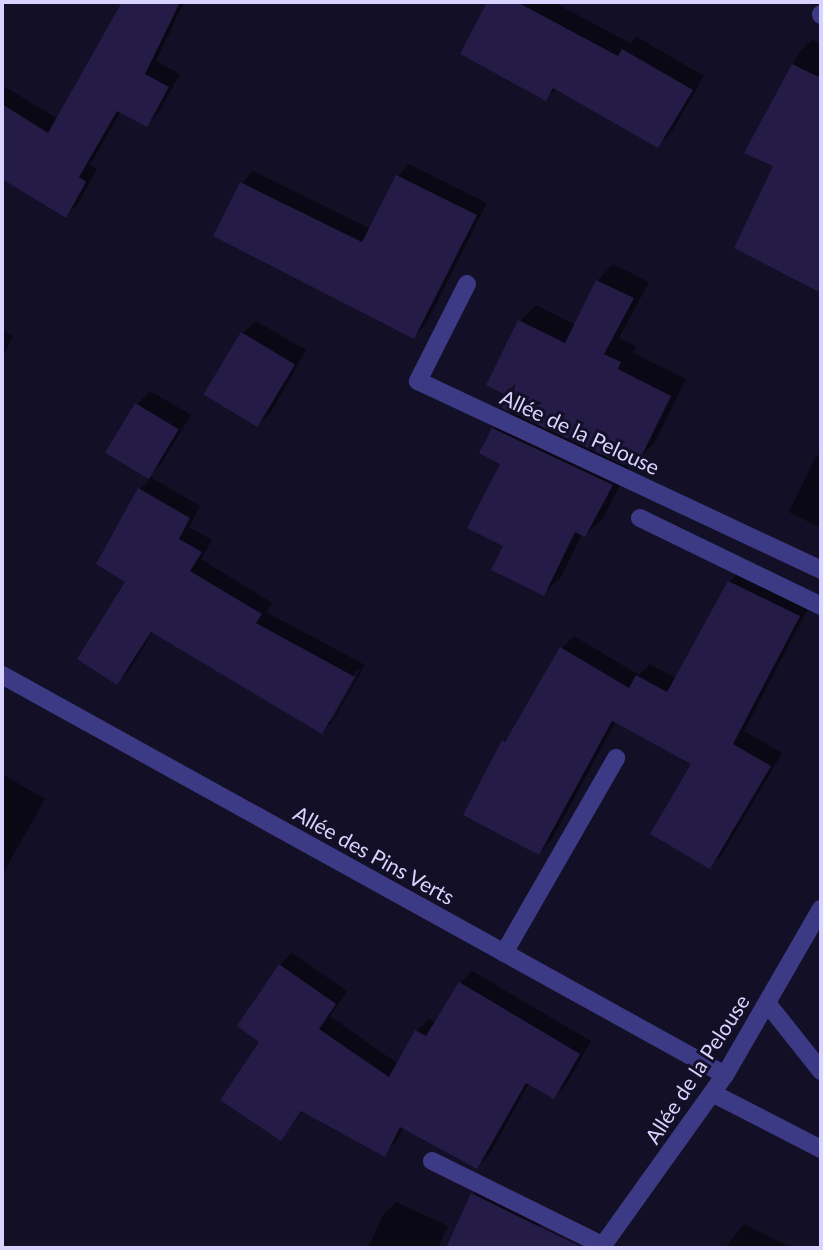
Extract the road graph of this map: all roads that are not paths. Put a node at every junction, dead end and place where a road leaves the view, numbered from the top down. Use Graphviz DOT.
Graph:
graph roads {
  1 [pos="467,284"];
  2 [pos="640,518"];
  3 [pos="821,570"];
  4 [pos="821,607"];
  5 [pos="2,675"];
  6 [pos="616,758"];
  7 [pos="821,909"];
  8 [pos="504,953"];
  9 [pos="767,1003"];
  10 [pos="821,1071"];
  11 [pos="725,1075"];
  12 [pos="712,1094"];
  13 [pos="821,1149"];
  14 [pos="432,1161"];
  15 [pos="603,1247"];
  1 -- 3 [label="street, Allée de la Pelouse"];
  2 -- 4 [label="street"];
  5 -- 8 [label="street, Allée des Pins Verts"];
  6 -- 8 [label="street"];
  7 -- 9 [label="street, Allée de la Pelouse"];
  8 -- 11 [label="street, Allée des Pins Verts"];
  9 -- 10 [label="street"];
  9 -- 11 [label="street, Allée de la Pelouse"];
  11 -- 12 [label="street, Allée de la Pelouse"];
  12 -- 13 [label="street"];
  12 -- 15 [label="street, Allée de la Pelouse"];
  14 -- 15 [label="street"];
}
